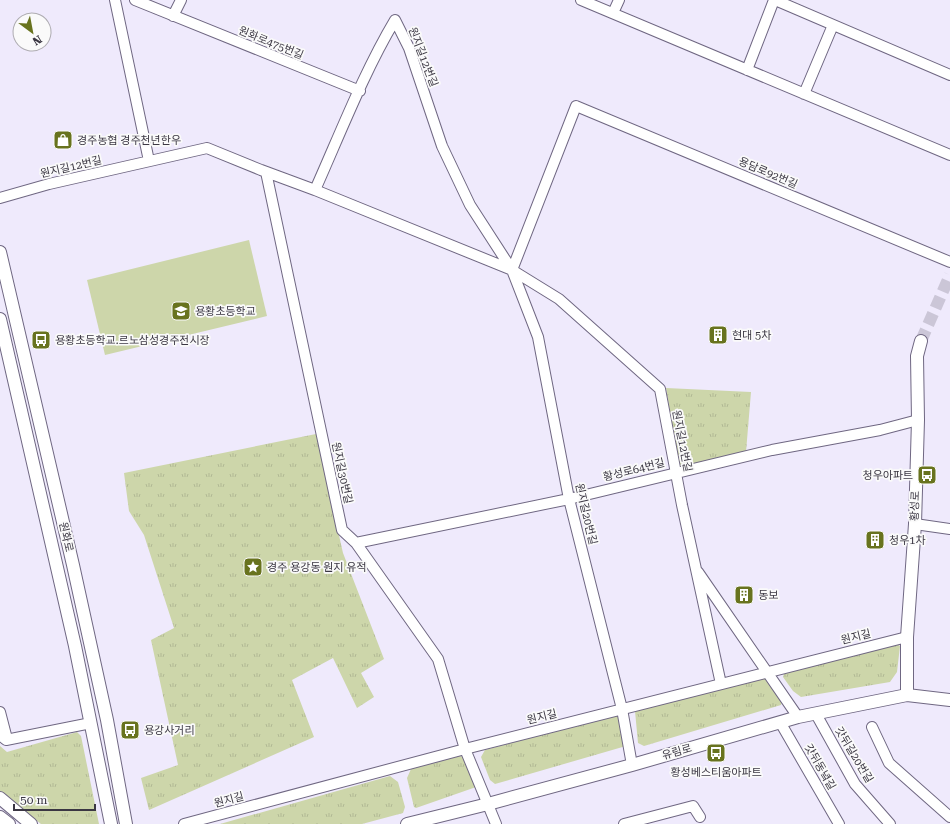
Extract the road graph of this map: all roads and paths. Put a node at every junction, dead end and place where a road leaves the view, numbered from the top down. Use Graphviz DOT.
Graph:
graph roads {
  1 [pos="115,0"];
  2 [pos="135,0"];
  3 [pos="181,0"];
  4 [pos="581,0"];
  5 [pos="619,0"];
  6 [pos="774,0"];
  7 [pos="613,14"];
  8 [pos="173,16"];
  9 [pos="833,25"];
  10 [pos="747,70"];
  11 [pos="950,75"];
  12 [pos="360,91"];
  13 [pos="804,94"];
  14 [pos="950,155"];
  15 [pos="149,161"];
  16 [pos="266,172"];
  17 [pos="315,190"];
  18 [pos="0,198"];
  19 [pos="0,252"];
  20 [pos="950,262"];
  21 [pos="512,270"];
  22 [pos="0,319"];
  23 [pos="921,341"];
  24 [pos="5,361"];
  25 [pos="918,420"];
  26 [pos="675,472"];
  27 [pos="569,499"];
  28 [pos="915,524"];
  29 [pos="950,529"];
  30 [pos="356,543"];
  31 [pos="695,567"];
  32 [pos="907,637"];
  33 [pos="767,672"];
  34 [pos="721,684"];
  35 [pos="907,695"];
  36 [pos="950,700"];
  37 [pos="622,709"];
  38 [pos="0,712"];
  39 [pos="816,714"];
  40 [pos="798,717"];
  41 [pos="780,722"];
  42 [pos="91,724"];
  43 [pos="872,727"];
  44 [pos="4,737"];
  45 [pos="465,749"];
  46 [pos="632,765"];
  47 [pos="0,798"];
  48 [pos="488,804"];
  49 [pos="0,817"];
  50 [pos="700,817"];
  51 [pos="950,817"];
  52 [pos="9,824"];
  53 [pos="31,824"];
  54 [pos="111,824"];
  55 [pos="126,824"];
  56 [pos="184,824"];
  57 [pos="407,824"];
  58 [pos="496,824"];
  59 [pos="624,824"];
  60 [pos="839,824"];
  61 [pos="890,824"];
  1 -- 15 [label="street"];
  2 -- 8 [label="street, 원화로475번길"];
  3 -- 8 [label="street"];
  4 -- 7 [label="street"];
  5 -- 7 [label="street"];
  6 -- 9 [label="street"];
  6 -- 10 [label="street"];
  7 -- 10 [label="street"];
  8 -- 12 [label="street, 원화로475번길"];
  9 -- 11 [label="street"];
  9 -- 13 [label="street"];
  10 -- 13 [label="street"];
  12 -- 17 [label="street, 원지길12번길"];
  12 -- 21 [label="street, 원지길12번길"];
  13 -- 14 [label="street"];
  15 -- 16 [label="street, 원지길12번길"];
  15 -- 18 [label="street, 원지길12번길"];
  16 -- 17 [label="street, 원지길12번길"];
  16 -- 30 [label="street, 원지길30번길"];
  17 -- 21 [label="street, 원지길12번길"];
  19 -- 55 [label="street, 원화로"];
  20 -- 21 [label="street, 용담로92번길"];
  21 -- 26 [label="street, 원지길12번길"];
  21 -- 27 [label="street, 원지길20번길"];
  22 -- 24 [label="street, 원화로"];
  23 -- 25 [label="street, 황성로"];
  24 -- 42 [label="street, 원화로"];
  25 -- 26 [label="street, 황성로64번길"];
  25 -- 28 [label="street, 황성로"];
  26 -- 27 [label="street, 황성로64번길"];
  26 -- 31 [label="street, 원지길12번길"];
  27 -- 30 [label="street, 황성로64번길"];
  27 -- 37 [label="street, 원지길20번길"];
  28 -- 29 [label="street"];
  28 -- 32 [label="street, 황성로"];
  30 -- 45 [label="street, 원지길30번길"];
  31 -- 33 [label="street"];
  31 -- 34 [label="street, 원지길12번길"];
  32 -- 33 [label="street, 원지길"];
  32 -- 35 [label="street, 황성로"];
  33 -- 34 [label="street, 원지길"];
  33 -- 40 [label="street"];
  34 -- 37 [label="street, 원지길"];
  35 -- 36 [label="street, 유림로"];
  35 -- 39 [label="street, 유림로"];
  37 -- 45 [label="street, 원지길"];
  37 -- 46 [label="street, 원지길20번길"];
  38 -- 44 [label="street"];
  39 -- 40 [label="street, 유림로"];
  39 -- 61 [label="street, 갓뒤길20번길"];
  40 -- 41 [label="street, 유림로"];
  41 -- 46 [label="street, 유림로"];
  41 -- 60 [label="street, 갓뒤동녘길"];
  42 -- 44 [label="street"];
  42 -- 54 [label="street, 원화로"];
  43 -- 51 [label="street"];
  45 -- 48 [label="street, 원지길30번길"];
  45 -- 56 [label="street, 원지길"];
  46 -- 48 [label="street, 유림로"];
  47 -- 53 [label="street"];
  48 -- 57 [label="street, 유림로"];
  48 -- 58 [label="street, 원지길30번길"];
  49 -- 52 [label="street"];
  50 -- 59 [label="street"];
}
